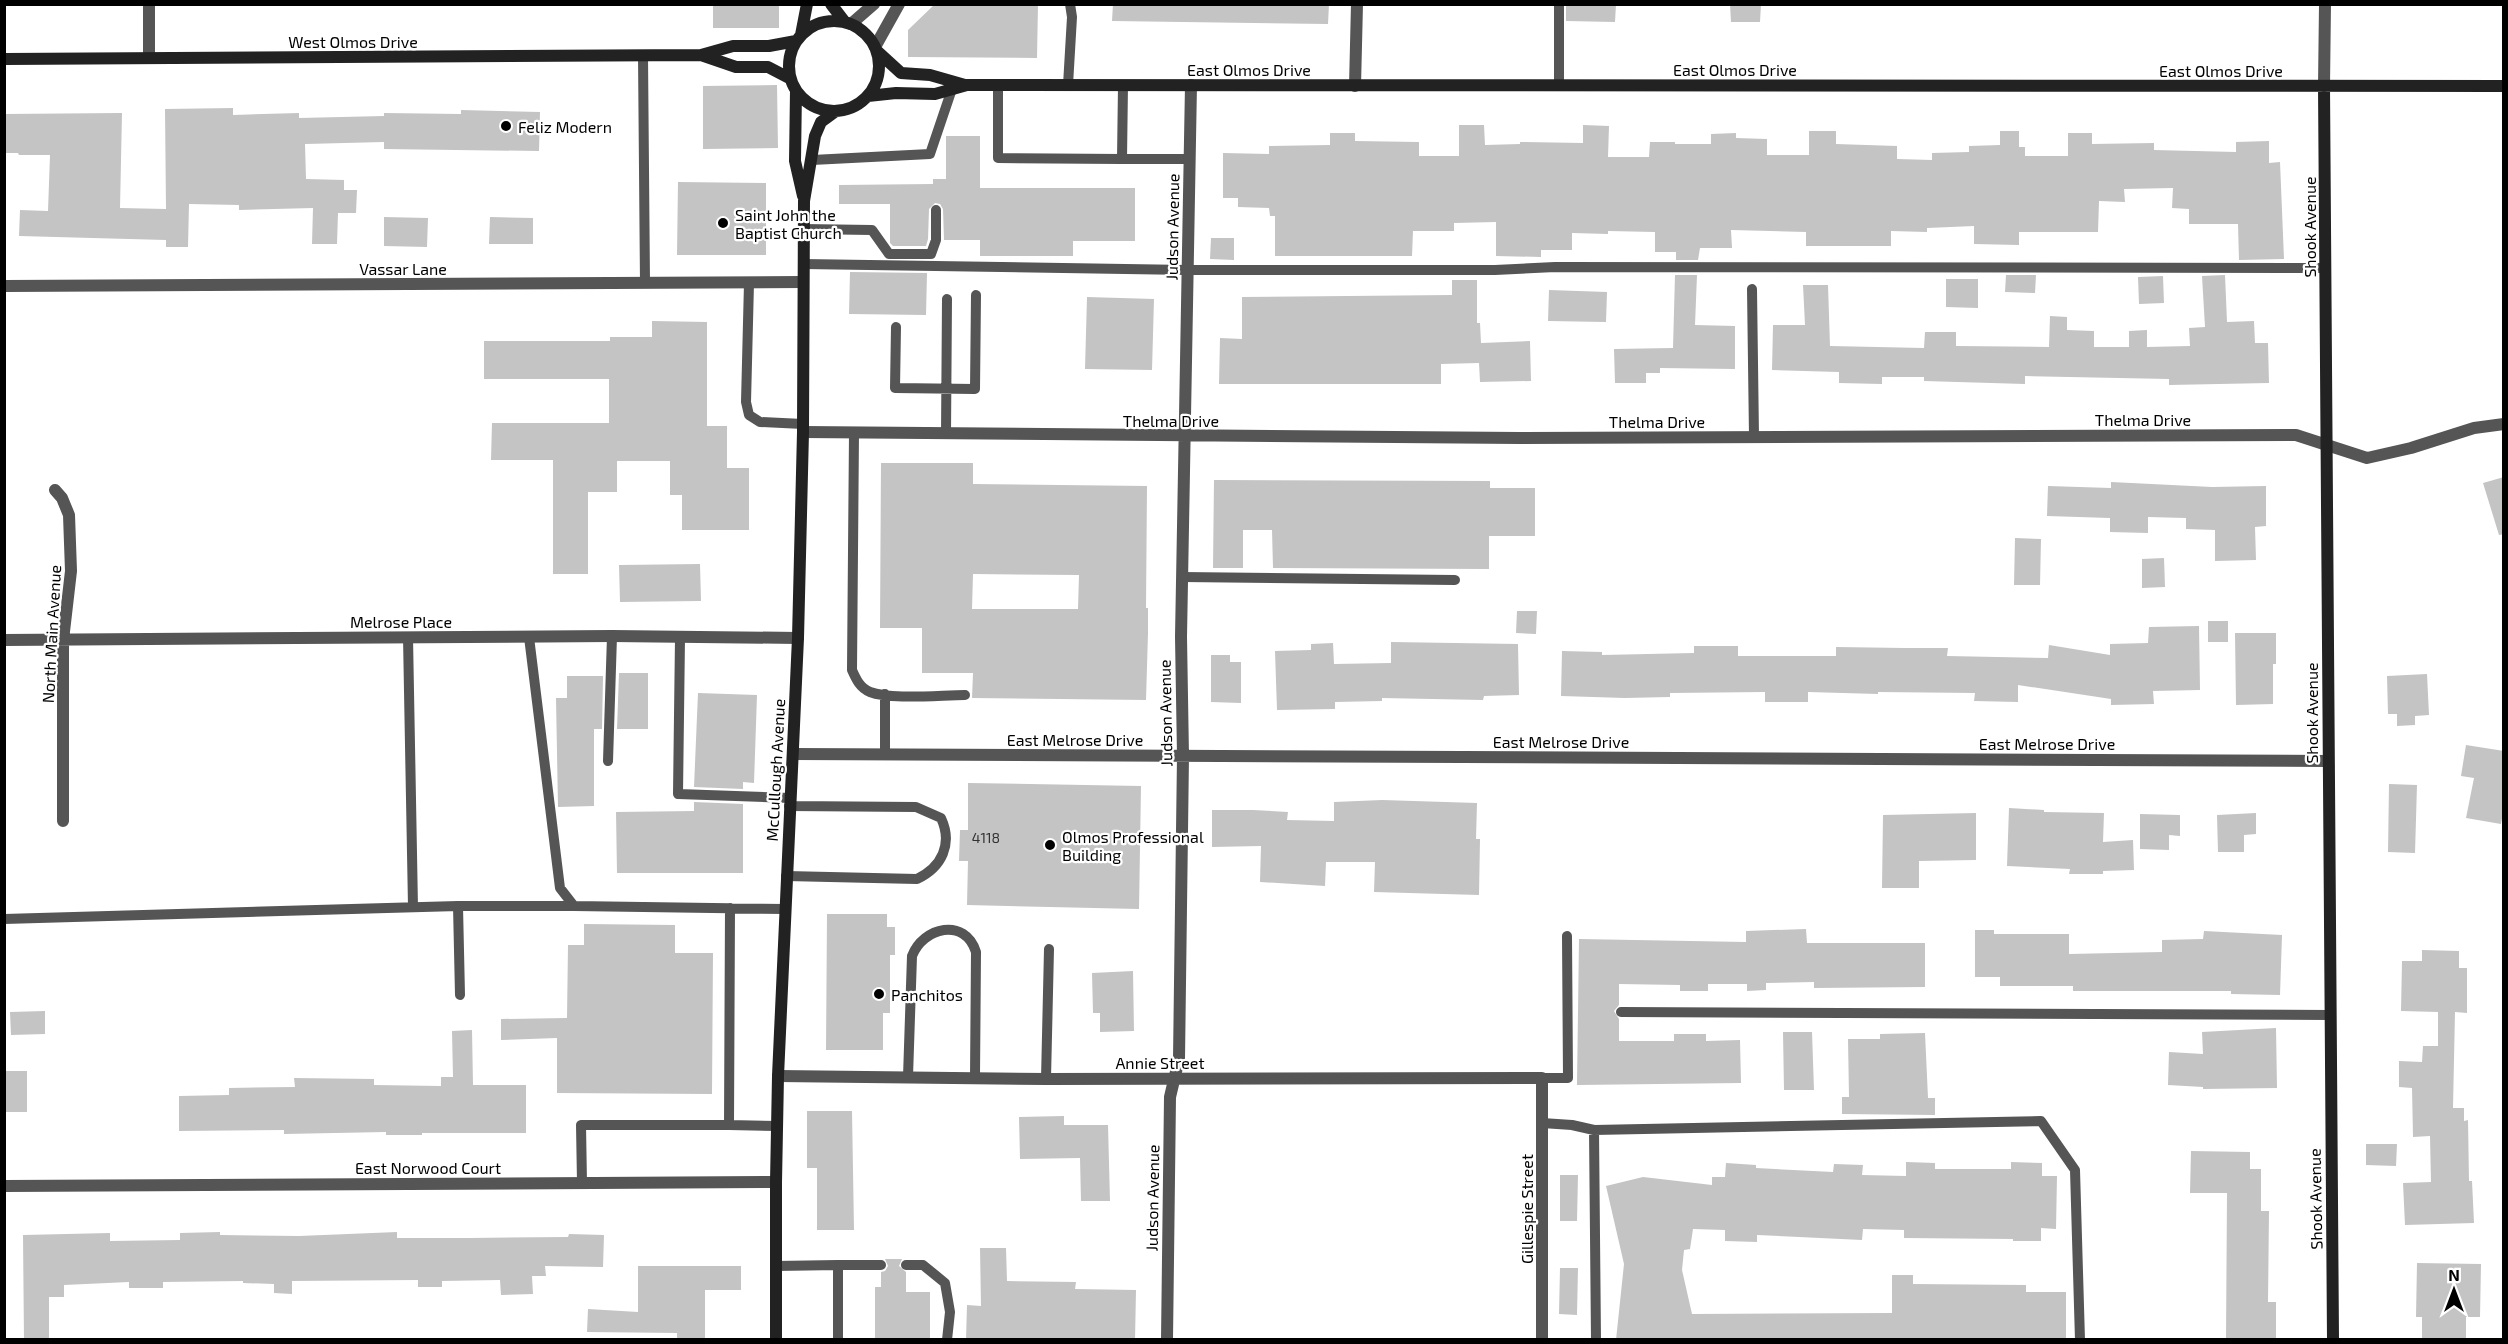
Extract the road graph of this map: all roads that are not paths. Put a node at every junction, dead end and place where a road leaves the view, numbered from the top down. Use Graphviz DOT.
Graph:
graph roads {
  1 [pos="149,4"];
  2 [pos="807,4"];
  3 [pos="831,4"];
  4 [pos="874,4"];
  5 [pos="899,4"];
  6 [pos="1070,4"];
  7 [pos="1357,4"];
  8 [pos="1559,4"];
  9 [pos="2325,4"];
  10 [pos="848,22"];
  11 [pos="798,38"];
  12 [pos="877,49"];
  13 [pos="701,55"];
  14 [pos="643,56"];
  15 [pos="148,58"];
  16 [pos="4,59"];
  17 [pos="793,84"];
  18 [pos="966,85"];
  19 [pos="998,85"];
  20 [pos="1068,85"];
  21 [pos="1123,85"];
  22 [pos="1191,85"];
  23 [pos="1355,86"];
  24 [pos="1559,86"];
  25 [pos="2324,86"];
  26 [pos="2504,86"];
  27 [pos="952,90"];
  28 [pos="868,96"];
  29 [pos="836,111"];
  30 [pos="1122,159"];
  31 [pos="1190,159"];
  32 [pos="812,160"];
  33 [pos="804,201"];
  34 [pos="936,210"];
  35 [pos="803,230"];
  36 [pos="924,259"];
  37 [pos="803,264"];
  38 [pos="2326,268"];
  39 [pos="1188,270"];
  40 [pos="802,282"];
  41 [pos="645,283"];
  42 [pos="749,283"];
  43 [pos="4,286"];
  44 [pos="1752,289"];
  45 [pos="976,295"];
  46 [pos="947,299"];
  47 [pos="896,327"];
  48 [pos="946,389"];
  49 [pos="2504,424"];
  50 [pos="803,428"];
  51 [pos="854,433"];
  52 [pos="946,434"];
  53 [pos="1186,436"];
  54 [pos="1754,437"];
  55 [pos="2327,445"];
  56 [pos="55,490"];
  57 [pos="1182,577"];
  58 [pos="1455,580"];
  59 [pos="612,636"];
  60 [pos="408,637"];
  61 [pos="529,637"];
  62 [pos="680,638"];
  63 [pos="798,638"];
  64 [pos="4,640"];
  65 [pos="63,640"];
  66 [pos="885,694"];
  67 [pos="965,695"];
  68 [pos="793,754"];
  69 [pos="885,754"];
  70 [pos="1183,756"];
  71 [pos="609,761"];
  72 [pos="2328,761"];
  73 [pos="790,802"];
  74 [pos="63,821"];
  75 [pos="786,876"];
  76 [pos="458,906"];
  77 [pos="574,906"];
  78 [pos="413,907"];
  79 [pos="730,908"];
  80 [pos="785,909"];
  81 [pos="4,919"];
  82 [pos="1567,936"];
  83 [pos="1049,949"];
  84 [pos="460,995"];
  85 [pos="1621,1012"];
  86 [pos="2330,1015"];
  87 [pos="778,1076"];
  88 [pos="908,1077"];
  89 [pos="975,1077"];
  90 [pos="1542,1078"];
  91 [pos="1046,1079"];
  92 [pos="1174,1079"];
  93 [pos="1542,1123"];
  94 [pos="729,1125"];
  95 [pos="777,1126"];
  96 [pos="1594,1130"];
  97 [pos="776,1182"];
  98 [pos="582,1183"];
  99 [pos="4,1186"];
  100 [pos="838,1265"];
  101 [pos="881,1265"];
  102 [pos="906,1265"];
  103 [pos="776,1266"];
  104 [pos="776,1340"];
  105 [pos="838,1340"];
  106 [pos="946,1340"];
  107 [pos="1167,1340"];
  108 [pos="1542,1340"];
  109 [pos="1596,1340"];
  110 [pos="2080,1340"];
  111 [pos="2333,1340"];
  1 -- 15 [label="street"];
  2 -- 11 [label="street"];
  3 -- 10 [label="street"];
  4 -- 10 [label="street"];
  5 -- 12 [label="street"];
  6 -- 20 [label="lane"];
  7 -- 23 [label="street"];
  8 -- 24 [label="lane"];
  9 -- 25 [label="street"];
  10 -- 11 [label="street"];
  10 -- 12 [label="street"];
  11 -- 13 [label="street, West Olmos Drive"];
  11 -- 17 [label="street"];
  12 -- 18 [label="street, East Olmos Drive"];
  12 -- 28 [label="street"];
  13 -- 14 [label="street, West Olmos Drive"];
  13 -- 17 [label="street, West Olmos Drive"];
  14 -- 15 [label="street, West Olmos Drive"];
  14 -- 41 [label="lane"];
  15 -- 16 [label="street, West Olmos Drive"];
  17 -- 29 [label="street"];
  17 -- 33 [label="street, McCullough Avenue"];
  18 -- 19 [label="street, East Olmos Drive"];
  18 -- 27 [label="street, East Olmos Drive"];
  19 -- 20 [label="street, East Olmos Drive"];
  19 -- 30 [label="lane"];
  20 -- 21 [label="street, East Olmos Drive"];
  21 -- 22 [label="street, East Olmos Drive"];
  21 -- 30 [label="lane"];
  22 -- 23 [label="street, East Olmos Drive"];
  22 -- 31 [label="street, Judson Avenue"];
  23 -- 24 [label="street, East Olmos Drive"];
  24 -- 25 [label="street, East Olmos Drive"];
  25 -- 26 [label="street, East Olmos Drive"];
  25 -- 38 [label="street, Shook Avenue"];
  27 -- 28 [label="street, East Olmos Drive"];
  27 -- 32 [label="lane"];
  28 -- 29 [label="street"];
  29 -- 32 [label="street, McCullough Avenue"];
  30 -- 31 [label="lane"];
  31 -- 39 [label="street, Judson Avenue"];
  32 -- 33 [label="street, McCullough Avenue"];
  33 -- 35 [label="street, McCullough Avenue"];
  34 -- 36 [label="lane"];
  35 -- 36 [label="lane"];
  35 -- 37 [label="street, McCullough Avenue"];
  36 -- 37 [label="lane"];
  36 -- 39 [label="lane"];
  37 -- 40 [label="street, McCullough Avenue"];
  38 -- 39 [label="lane"];
  38 -- 55 [label="street, Shook Avenue"];
  39 -- 53 [label="street, Judson Avenue"];
  40 -- 42 [label="street, Vassar Lane"];
  40 -- 50 [label="street, McCullough Avenue"];
  41 -- 42 [label="street, Vassar Lane"];
  41 -- 43 [label="street, Vassar Lane"];
  42 -- 50 [label="lane"];
  44 -- 54 [label="lane"];
  45 -- 48 [label="lane"];
  46 -- 48 [label="lane"];
  47 -- 48 [label="lane"];
  48 -- 52 [label="lane"];
  49 -- 55 [label="street, Thelma Drive"];
  50 -- 51 [label="street, Thelma Drive"];
  50 -- 63 [label="street, McCullough Avenue"];
  51 -- 52 [label="street, Thelma Drive"];
  51 -- 66 [label="lane"];
  52 -- 53 [label="street, Thelma Drive"];
  53 -- 54 [label="street, Thelma Drive"];
  53 -- 57 [label="street, Judson Avenue"];
  54 -- 55 [label="street, Thelma Drive"];
  55 -- 72 [label="street, Shook Avenue"];
  56 -- 65 [label="street, North Main Avenue"];
  57 -- 58 [label="lane"];
  57 -- 70 [label="street, Judson Avenue"];
  59 -- 61 [label="street, Melrose Place"];
  59 -- 62 [label="street, Melrose Place"];
  59 -- 71 [label="lane"];
  60 -- 61 [label="street, Melrose Place"];
  60 -- 65 [label="street, Melrose Place"];
  60 -- 78 [label="lane"];
  61 -- 77 [label="lane"];
  62 -- 63 [label="street, Melrose Place"];
  62 -- 73 [label="lane"];
  63 -- 68 [label="street, McCullough Avenue"];
  64 -- 65 [label="street, Melrose Place"];
  65 -- 74 [label="street, North Main Avenue"];
  66 -- 67 [label="lane"];
  66 -- 69 [label="lane"];
  68 -- 69 [label="street, East Melrose Drive"];
  68 -- 73 [label="street, McCullough Avenue"];
  69 -- 70 [label="street, East Melrose Drive"];
  70 -- 72 [label="street, East Melrose Drive"];
  70 -- 92 [label="street, Judson Avenue"];
  72 -- 86 [label="street, Shook Avenue"];
  73 -- 75 [label="street, McCullough Avenue"];
  73 -- 75 [label="lane"];
  75 -- 80 [label="street, McCullough Avenue"];
  76 -- 77 [label="lane"];
  76 -- 78 [label="lane"];
  76 -- 84 [label="lane"];
  77 -- 79 [label="lane"];
  78 -- 81 [label="lane"];
  79 -- 80 [label="lane"];
  79 -- 94 [label="lane"];
  80 -- 87 [label="street, McCullough Avenue"];
  82 -- 90 [label="lane"];
  83 -- 91 [label="lane"];
  85 -- 86 [label="lane"];
  86 -- 111 [label="street, Shook Avenue"];
  87 -- 88 [label="street, Annie Street"];
  87 -- 95 [label="street, McCullough Avenue"];
  88 -- 89 [label="street, Annie Street"];
  88 -- 89 [label="lane"];
  89 -- 91 [label="street, Annie Street"];
  90 -- 92 [label="street, Annie Street"];
  90 -- 93 [label="street, Gillespie Street"];
  91 -- 92 [label="street, Annie Street"];
  92 -- 107 [label="street, Judson Avenue"];
  93 -- 96 [label="lane"];
  93 -- 108 [label="street, Gillespie Street"];
  94 -- 95 [label="lane"];
  94 -- 98 [label="lane"];
  95 -- 97 [label="street, McCullough Avenue"];
  96 -- 109 [label="lane"];
  96 -- 110 [label="lane"];
  97 -- 98 [label="street, East Norwood Court"];
  97 -- 103 [label="street, McCullough Avenue"];
  98 -- 99 [label="street, East Norwood Court"];
  100 -- 101 [label="lane"];
  100 -- 103 [label="lane"];
  100 -- 105 [label="lane"];
  102 -- 106 [label="lane"];
  103 -- 104 [label="street, McCullough Avenue"];
}
